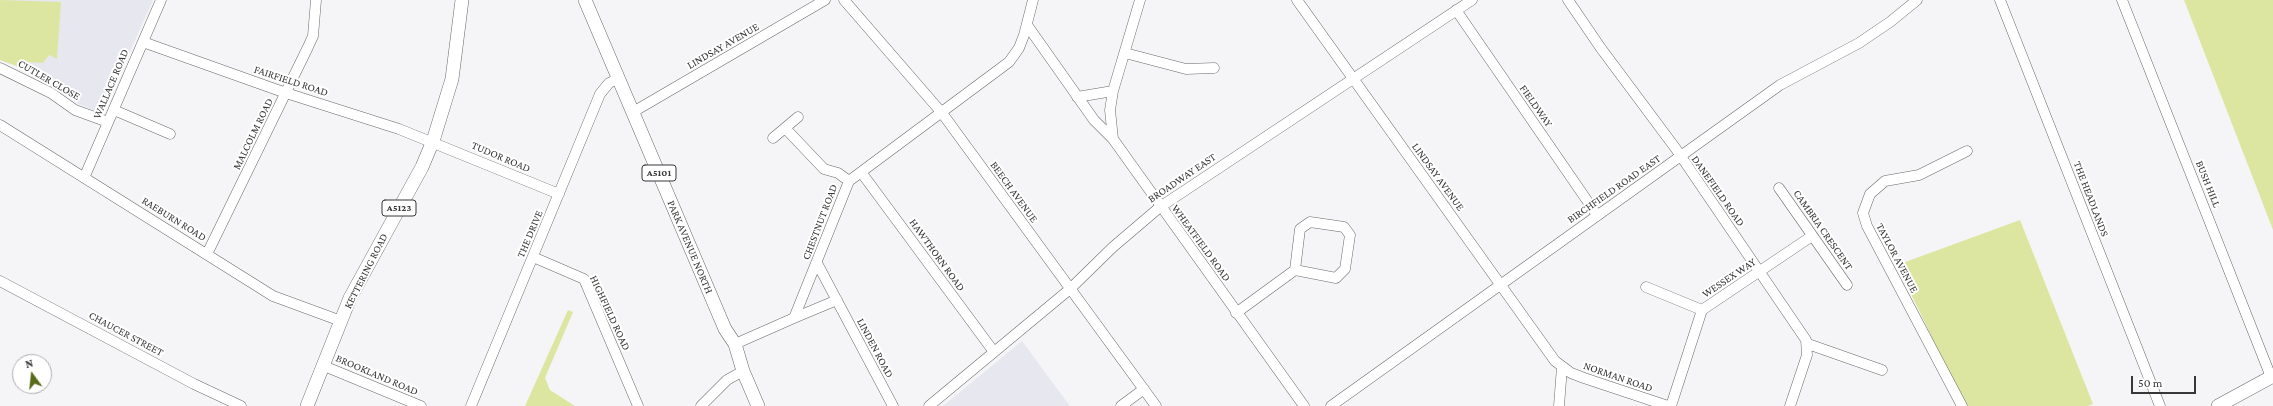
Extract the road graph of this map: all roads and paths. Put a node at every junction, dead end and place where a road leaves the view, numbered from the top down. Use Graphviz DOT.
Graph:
graph roads {
  1 [pos="161,0"];
  2 [pos="316,0"];
  3 [pos="462,0"];
  4 [pos="585,0"];
  5 [pos="825,0"];
  6 [pos="844,0"];
  7 [pos="1033,0"];
  8 [pos="1140,0"];
  9 [pos="1296,0"];
  10 [pos="1472,0"];
  11 [pos="1568,0"];
  12 [pos="1917,0"];
  13 [pos="2000,0"];
  14 [pos="2122,0"];
  15 [pos="1456,10"];
  16 [pos="1027,25"];
  17 [pos="142,42"];
  18 [pos="1125,53"];
  19 [pos="0,68"];
  20 [pos="1214,68"];
  21 [pos="618,78"];
  22 [pos="1352,78"];
  23 [pos="1114,91"];
  24 [pos="286,92"];
  25 [pos="1077,97"];
  26 [pos="114,110"];
  27 [pos="633,112"];
  28 [pos="942,113"];
  29 [pos="798,117"];
  30 [pos="108,122"];
  31 [pos="0,125"];
  32 [pos="785,128"];
  33 [pos="170,134"];
  34 [pos="773,138"];
  35 [pos="1113,139"];
  36 [pos="433,142"];
  37 [pos="1967,151"];
  38 [pos="1680,157"];
  39 [pos="861,172"];
  40 [pos="84,178"];
  41 [pos="849,181"];
  42 [pos="1779,188"];
  43 [pos="559,194"];
  44 [pos="1160,207"];
  45 [pos="1597,215"];
  46 [pos="1812,236"];
  47 [pos="208,254"];
  48 [pos="533,257"];
  49 [pos="817,263"];
  50 [pos="1295,270"];
  51 [pos="1760,272"];
  52 [pos="0,281"];
  53 [pos="1500,285"];
  54 [pos="1847,285"];
  55 [pos="1646,287"];
  56 [pos="1070,289"];
  57 [pos="837,300"];
  58 [pos="1702,310"];
  59 [pos="1236,313"];
  60 [pos="794,318"];
  61 [pos="341,321"];
  62 [pos="735,344"];
  63 [pos="1808,344"];
  64 [pos="994,352"];
  65 [pos="324,366"];
  66 [pos="1562,367"];
  67 [pos="1882,370"];
  68 [pos="743,371"];
  69 [pos="2272,377"];
  70 [pos="1144,389"];
  71 [pos="241,406"];
  72 [pos="307,406"];
  73 [pos="421,406"];
  74 [pos="471,406"];
  75 [pos="638,406"];
  76 [pos="701,406"];
  77 [pos="758,406"];
  78 [pos="893,406"];
  79 [pos="929,406"];
  80 [pos="1121,406"];
  81 [pos="1156,406"];
  82 [pos="1304,406"];
  83 [pos="1331,406"];
  84 [pos="1559,406"];
  85 [pos="1670,406"];
  86 [pos="1790,406"];
  87 [pos="1962,406"];
  88 [pos="2160,406"];
  89 [pos="2218,406"];
  1 -- 17 [label="street, WALLACE ROAD"];
  2 -- 24 [label="street, MALCOLM ROAD"];
  3 -- 36 [label="main road, KETTERING ROAD / A5123"];
  4 -- 21 [label="main road, PARK AVENUE NORTH / A5101"];
  5 -- 27 [label="street, LINDSAY AVENUE"];
  6 -- 28 [label="street, BEECH AVENUE"];
  7 -- 16 [label="street, CHESTNUT ROAD"];
  8 -- 18 [label="street"];
  9 -- 22 [label="street, LINDSAY AVENUE"];
  10 -- 15 [label="street, BROADWAY EAST"];
  11 -- 38 [label="street, DANEFIELD ROAD"];
  12 -- 38 [label="street, BIRCHFIELD ROAD EAST"];
  13 -- 88 [label="street, THE HEADLANDS"];
  14 -- 69 [label="street, BUSH HILL"];
  15 -- 22 [label="street, BROADWAY EAST"];
  15 -- 45 [label="street, FIELDWAY"];
  16 -- 25 [label="street, WHEATFIELD ROAD"];
  16 -- 28 [label="street, CHESTNUT ROAD"];
  17 -- 24 [label="street, FAIRFIELD ROAD"];
  17 -- 26 [label="street, WALLACE ROAD"];
  18 -- 20 [label="street"];
  18 -- 23 [label="street"];
  19 -- 30 [label="street, CUTLER CLOSE"];
  21 -- 27 [label="main road, PARK AVENUE NORTH / A5101"];
  21 -- 43 [label="street, THE DRIVE"];
  22 -- 44 [label="street, BROADWAY EAST"];
  22 -- 53 [label="street, LINDSAY AVENUE"];
  23 -- 25 [label="street"];
  23 -- 35 [label="street"];
  24 -- 36 [label="street, FAIRFIELD ROAD"];
  24 -- 47 [label="street, MALCOLM ROAD"];
  25 -- 35 [label="street, WHEATFIELD ROAD"];
  26 -- 30 [label="street, WALLACE ROAD"];
  26 -- 33 [label="street"];
  27 -- 62 [label="main road, PARK AVENUE NORTH / A5101"];
  28 -- 39 [label="street, CHESTNUT ROAD"];
  28 -- 56 [label="street, BEECH AVENUE"];
  29 -- 32 [label="street"];
  30 -- 40 [label="street, WALLACE ROAD"];
  31 -- 40 [label="street, RAEBURN ROAD"];
  32 -- 34 [label="street"];
  32 -- 41 [label="street"];
  35 -- 44 [label="street, WHEATFIELD ROAD"];
  36 -- 43 [label="street, TUDOR ROAD"];
  36 -- 61 [label="main road, KETTERING ROAD / A5123"];
  37 -- 87 [label="street, TAYLOR AVENUE"];
  38 -- 45 [label="street, BIRCHFIELD ROAD EAST"];
  38 -- 51 [label="street, DANEFIELD ROAD"];
  39 -- 41 [label="street, CHESTNUT ROAD"];
  39 -- 64 [label="street, HAWTHORN ROAD"];
  40 -- 47 [label="street, RAEBURN ROAD"];
  41 -- 49 [label="street, CHESTNUT ROAD"];
  42 -- 46 [label="street, CAMBRIA CRESCENT"];
  43 -- 48 [label="street, THE DRIVE"];
  44 -- 56 [label="street, BROADWAY EAST"];
  44 -- 59 [label="street, WHEATFIELD ROAD"];
  45 -- 53 [label="street, BIRCHFIELD ROAD EAST"];
  46 -- 51 [label="street, WESSEX WAY"];
  46 -- 54 [label="street, CAMBRIA CRESCENT"];
  47 -- 61 [label="street, RAEBURN ROAD"];
  48 -- 74 [label="street, THE DRIVE"];
  48 -- 75 [label="street, HIGHFIELD ROAD"];
  49 -- 57 [label="street, LINDEN ROAD"];
  49 -- 60 [label="street, CHESTNUT ROAD"];
  50 -- 50 [label="street"];
  50 -- 59 [label="street"];
  51 -- 58 [label="street, WESSEX WAY"];
  51 -- 63 [label="street, DANEFIELD ROAD"];
  52 -- 71 [label="street, CHAUCER STREET"];
  53 -- 66 [label="street, LINDSAY AVENUE"];
  53 -- 83 [label="street, BIRCHFIELD ROAD EAST"];
  55 -- 58 [label="street"];
  56 -- 64 [label="street, BROADWAY EAST"];
  56 -- 70 [label="street, BEECH AVENUE"];
  57 -- 60 [label="street"];
  57 -- 78 [label="street, LINDEN ROAD"];
  58 -- 85 [label="street, WESSEX WAY"];
  59 -- 82 [label="street, WHEATFIELD ROAD"];
  60 -- 62 [label="street"];
  61 -- 65 [label="main road, KETTERING ROAD / A5123"];
  62 -- 68 [label="main road, PARK AVENUE NORTH / A5101"];
  63 -- 67 [label="street"];
  63 -- 86 [label="street"];
  64 -- 79 [label="street, BROADWAY EAST"];
  65 -- 72 [label="main road, KETTERING ROAD / A5123"];
  65 -- 73 [label="street, BROOKLAND ROAD"];
  66 -- 84 [label="street"];
  66 -- 85 [label="street, NORMAN ROAD"];
  68 -- 76 [label="street"];
  68 -- 77 [label="main road, PARK AVENUE NORTH / A5101"];
  69 -- 89 [label="main road"];
  70 -- 80 [label="street"];
  70 -- 81 [label="street, BEECH AVENUE"];
}
